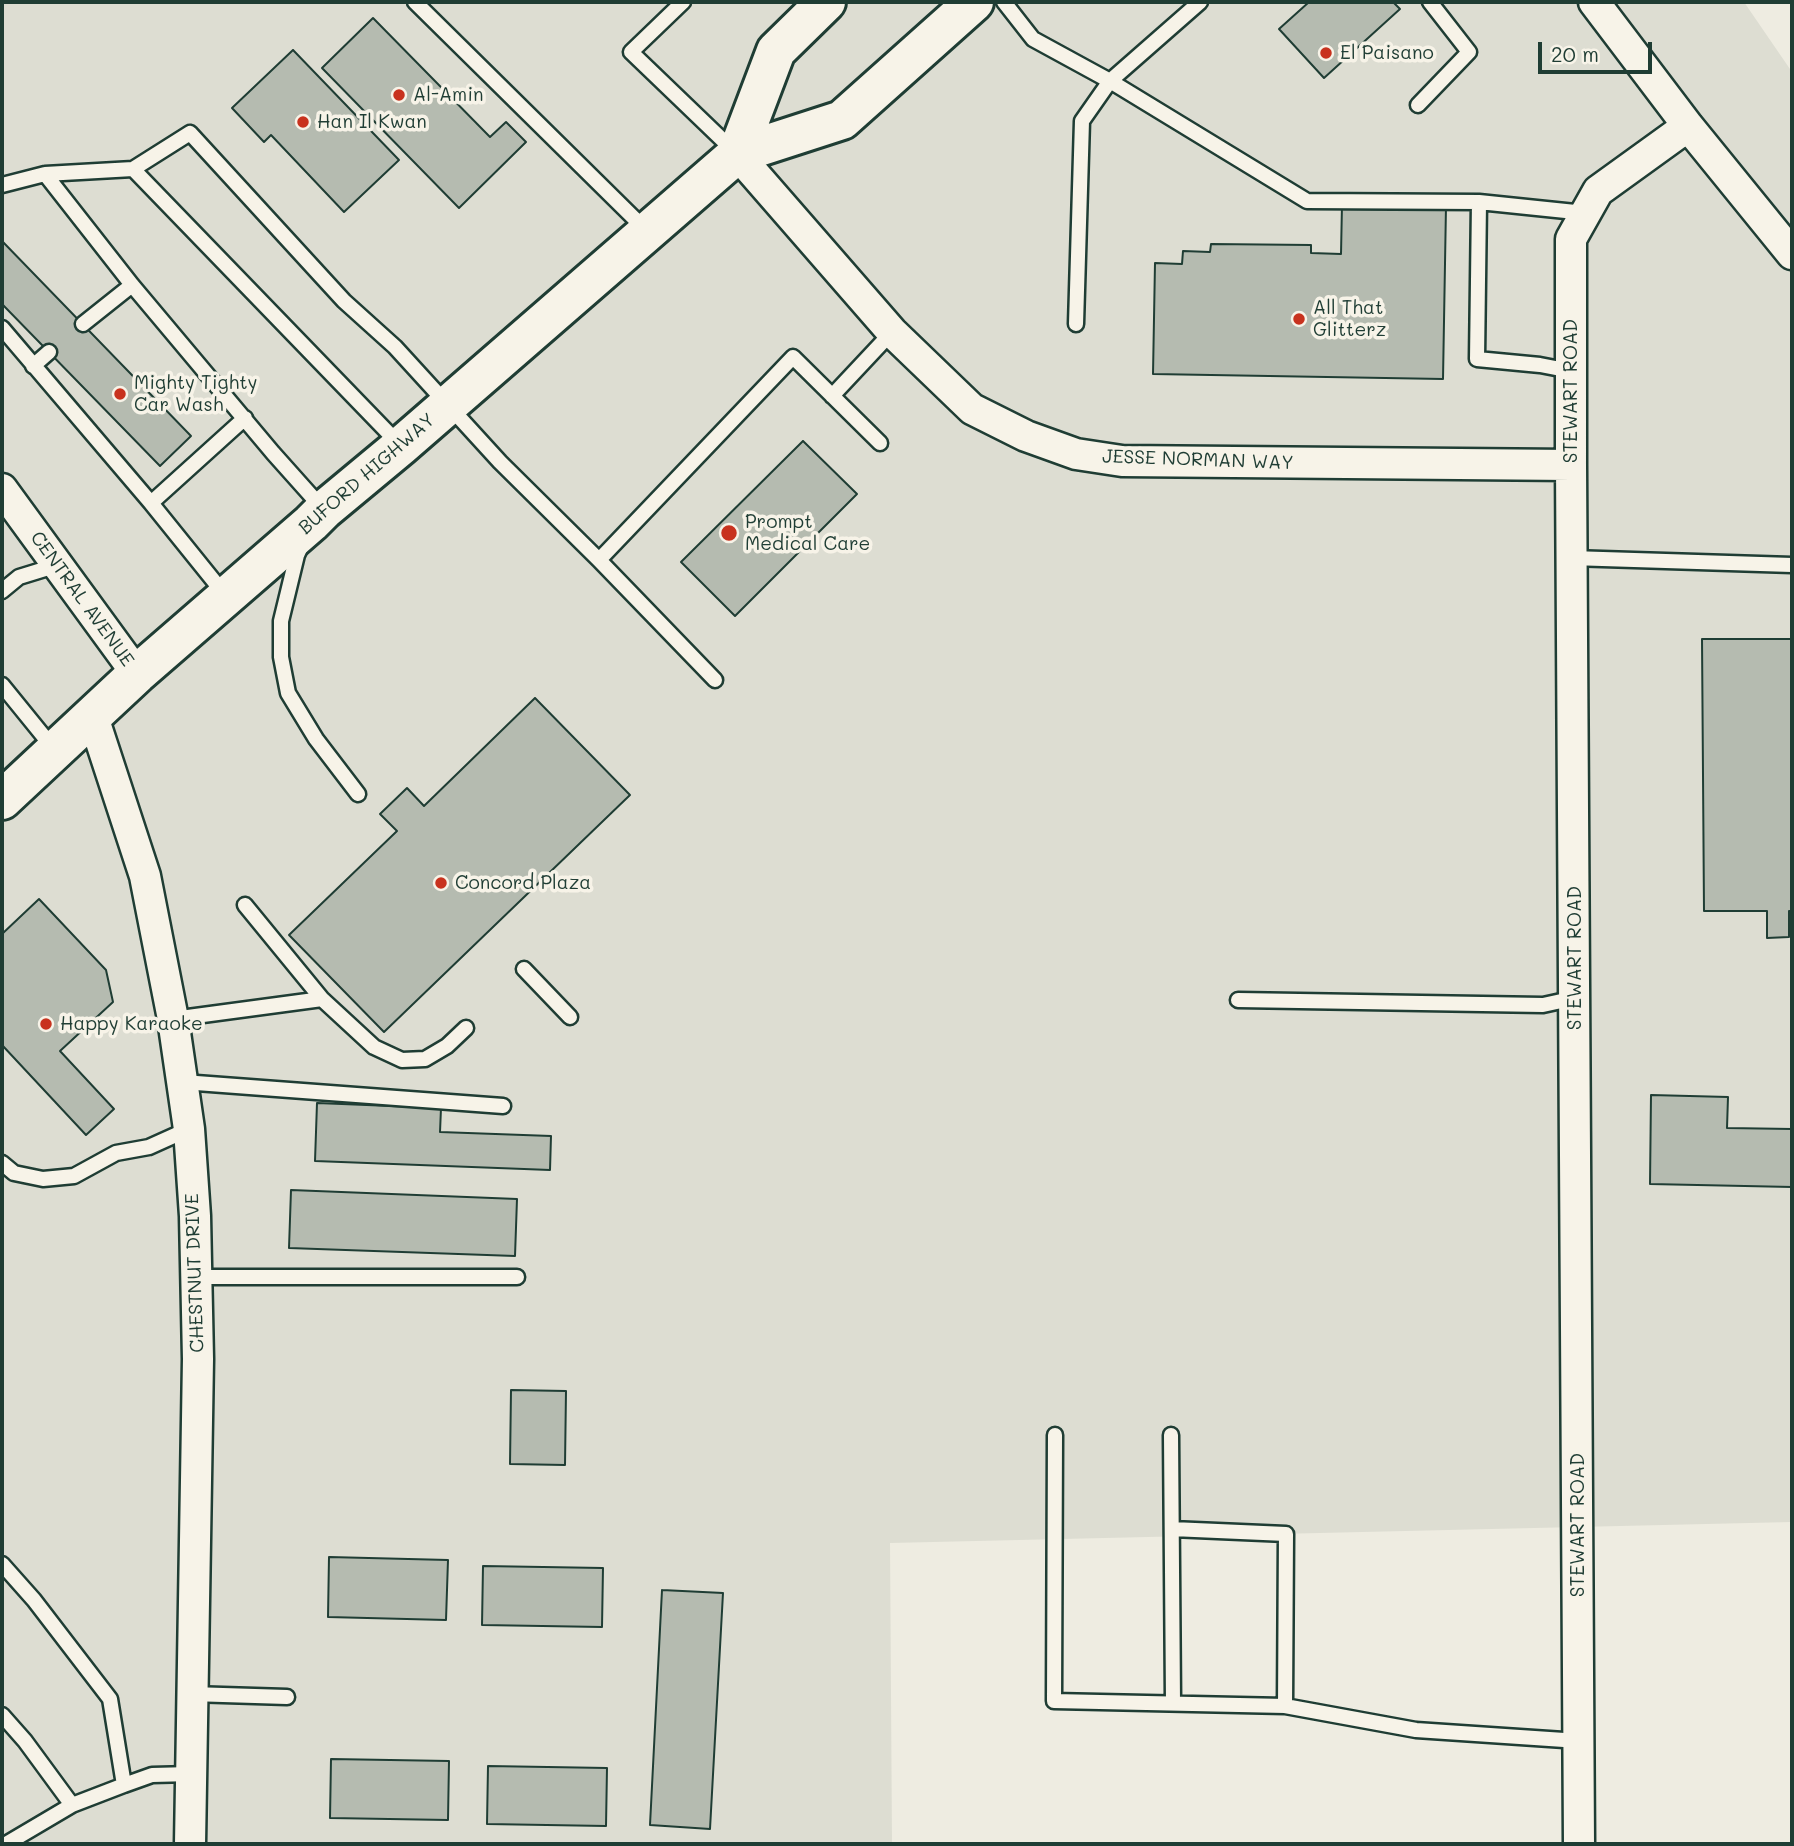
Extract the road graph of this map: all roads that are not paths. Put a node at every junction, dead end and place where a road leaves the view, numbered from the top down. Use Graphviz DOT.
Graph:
graph roads {
  1 [pos="415,2"];
  2 [pos="683,2"];
  3 [pos="826,2"];
  4 [pos="974,2"];
  5 [pos="1004,2"];
  6 [pos="1200,2"];
  7 [pos="1430,2"];
  8 [pos="1594,2"];
  9 [pos="1110,81"];
  10 [pos="1418,105"];
  11 [pos="1689,126"];
  12 [pos="737,154"];
  13 [pos="133,169"];
  14 [pos="45,174"];
  15 [pos="2,185"];
  16 [pos="1479,202"];
  17 [pos="1585,213"];
  18 [pos="647,231"];
  19 [pos="1792,254"];
  20 [pos="132,285"];
  21 [pos="83,324"];
  22 [pos="1076,324"];
  23 [pos="2,328"];
  24 [pos="892,332"];
  25 [pos="49,352"];
  26 [pos="33,366"];
  27 [pos="1571,370"];
  28 [pos="832,396"];
  29 [pos="447,404"];
  30 [pos="245,418"];
  31 [pos="880,443"];
  32 [pos="401,446"];
  33 [pos="1571,465"];
  34 [pos="2,489"];
  35 [pos="150,503"];
  36 [pos="317,516"];
  37 [pos="1572,558"];
  38 [pos="599,560"];
  39 [pos="58,565"];
  40 [pos="1792,565"];
  41 [pos="2,591"];
  42 [pos="226,597"];
  43 [pos="136,674"];
  44 [pos="715,680"];
  45 [pos="2,685"];
  46 [pos="92,714"];
  47 [pos="55,750"];
  48 [pos="358,794"];
  49 [pos="2,800"];
  50 [pos="245,905"];
  51 [pos="524,969"];
  52 [pos="1575,998"];
  53 [pos="322,999"];
  54 [pos="1238,1000"];
  55 [pos="570,1017"];
  56 [pos="173,1019"];
  57 [pos="466,1028"];
  58 [pos="183,1082"];
  59 [pos="503,1106"];
  60 [pos="189,1129"];
  61 [pos="2,1163"];
  62 [pos="197,1277"];
  63 [pos="517,1277"];
  64 [pos="1055,1435"];
  65 [pos="1171,1435"];
  66 [pos="1172,1529"];
  67 [pos="2,1564"];
  68 [pos="191,1694"];
  69 [pos="287,1698"];
  70 [pos="1173,1703"];
  71 [pos="1285,1706"];
  72 [pos="2,1715"];
  73 [pos="1578,1741"];
  74 [pos="191,1774"];
  75 [pos="124,1785"];
  76 [pos="72,1805"];
  77 [pos="6,1844"];
  78 [pos="190,1844"];
  79 [pos="1579,1844"];
  1 -- 18 [label="lane"];
  2 -- 12 [label="lane"];
  3 -- 12 [label="main road, BUFORD HIGHWAY"];
  4 -- 12 [label="main road, BUFORD HIGHWAY"];
  5 -- 9 [label="lane"];
  6 -- 9 [label="lane"];
  7 -- 10 [label="lane"];
  8 -- 11 [label="street"];
  9 -- 16 [label="lane"];
  9 -- 22 [label="lane"];
  11 -- 17 [label="street, STEWART ROAD"];
  11 -- 19 [label="street"];
  12 -- 18 [label="main road, BUFORD HIGHWAY"];
  12 -- 24 [label="street, JESSE NORMAN WAY"];
  13 -- 14 [label="lane"];
  13 -- 29 [label="lane"];
  13 -- 32 [label="lane"];
  14 -- 15 [label="lane"];
  14 -- 20 [label="lane"];
  16 -- 17 [label="lane"];
  16 -- 27 [label="lane"];
  17 -- 27 [label="street, STEWART ROAD"];
  18 -- 29 [label="main road, BUFORD HIGHWAY"];
  20 -- 21 [label="lane"];
  20 -- 30 [label="lane"];
  23 -- 26 [label="lane"];
  24 -- 28 [label="lane"];
  24 -- 33 [label="street, JESSE NORMAN WAY"];
  25 -- 26 [label="lane"];
  26 -- 35 [label="lane"];
  27 -- 33 [label="street, STEWART ROAD"];
  28 -- 31 [label="lane"];
  28 -- 38 [label="lane"];
  29 -- 32 [label="main road, BUFORD HIGHWAY"];
  29 -- 38 [label="lane"];
  30 -- 35 [label="lane"];
  30 -- 36 [label="lane"];
  32 -- 36 [label="main road, BUFORD HIGHWAY"];
  33 -- 37 [label="street, STEWART ROAD"];
  34 -- 39 [label="street, CENTRAL AVENUE"];
  35 -- 42 [label="lane"];
  36 -- 42 [label="main road, BUFORD HIGHWAY"];
  36 -- 48 [label="lane"];
  37 -- 40 [label="lane"];
  37 -- 52 [label="street, STEWART ROAD"];
  38 -- 44 [label="lane"];
  39 -- 41 [label="lane"];
  39 -- 43 [label="street, CENTRAL AVENUE"];
  42 -- 43 [label="main road, BUFORD HIGHWAY"];
  43 -- 46 [label="main road, BUFORD HIGHWAY"];
  45 -- 47 [label="lane"];
  46 -- 47 [label="main road, BUFORD HIGHWAY"];
  46 -- 56 [label="street, CHESTNUT DRIVE"];
  47 -- 49 [label="main road, BUFORD HIGHWAY"];
  50 -- 53 [label="lane"];
  51 -- 55 [label="lane"];
  52 -- 54 [label="lane"];
  52 -- 73 [label="street, STEWART ROAD"];
  53 -- 56 [label="lane"];
  53 -- 57 [label="lane"];
  56 -- 58 [label="street, CHESTNUT DRIVE"];
  58 -- 59 [label="lane"];
  58 -- 60 [label="street, CHESTNUT DRIVE"];
  60 -- 61 [label="lane"];
  60 -- 62 [label="street, CHESTNUT DRIVE"];
  62 -- 63 [label="lane"];
  62 -- 68 [label="street, CHESTNUT DRIVE"];
  64 -- 70 [label="lane"];
  65 -- 66 [label="lane"];
  66 -- 70 [label="lane"];
  66 -- 71 [label="lane"];
  67 -- 75 [label="lane"];
  68 -- 69 [label="lane"];
  68 -- 74 [label="street, CHESTNUT DRIVE"];
  70 -- 71 [label="lane"];
  71 -- 73 [label="lane"];
  72 -- 76 [label="lane"];
  73 -- 79 [label="street, STEWART ROAD"];
  74 -- 75 [label="lane"];
  74 -- 78 [label="street, CHESTNUT DRIVE"];
  75 -- 76 [label="lane"];
  76 -- 77 [label="lane"];
}
